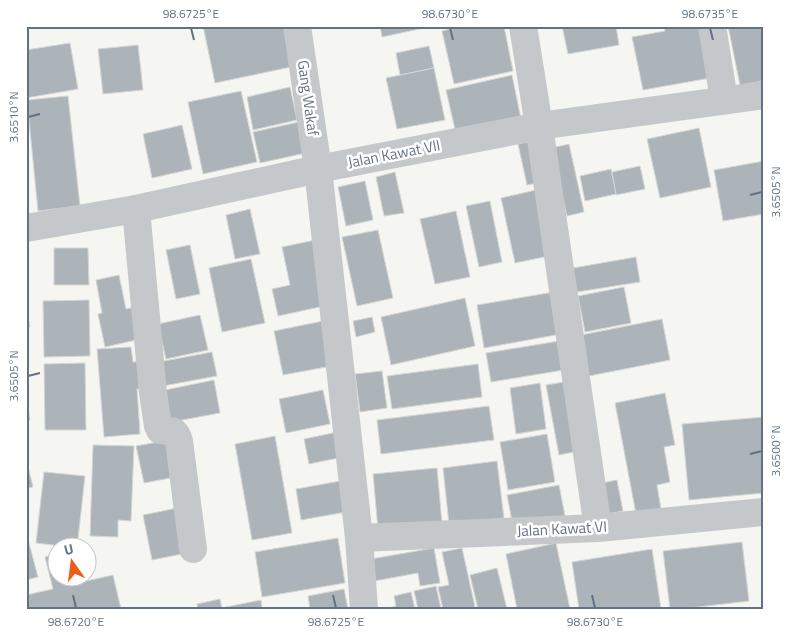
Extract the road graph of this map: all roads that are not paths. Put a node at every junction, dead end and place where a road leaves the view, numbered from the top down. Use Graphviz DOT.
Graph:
graph roads {
  1 [pos="297,26"];
  2 [pos="523,26"];
  3 [pos="712,26"];
  4 [pos="764,95"];
  5 [pos="724,100"];
  6 [pos="539,126"];
  7 [pos="318,169"];
  8 [pos="136,208"];
  9 [pos="26,228"];
  10 [pos="764,512"];
  11 [pos="598,528"];
  12 [pos="359,538"];
  13 [pos="193,549"];
  14 [pos="364,609"];
  1 -- 7 [label="street, Gang Wakaf"];
  2 -- 6 [label="street"];
  3 -- 5 [label="street"];
  4 -- 5 [label="street, Jalan Kawat VII"];
  5 -- 6 [label="street, Jalan Kawat VII"];
  6 -- 7 [label="street, Jalan Kawat VII"];
  6 -- 11 [label="street"];
  7 -- 8 [label="street, Jalan Kawat VII"];
  7 -- 12 [label="street, Gang Wakaf"];
  8 -- 9 [label="street, Jalan Kawat VII"];
  8 -- 13 [label="street"];
  10 -- 11 [label="street, Jalan Kawat VI"];
  11 -- 12 [label="street, Jalan Kawat VI"];
  12 -- 14 [label="street, Gang Wakaf"];
}
